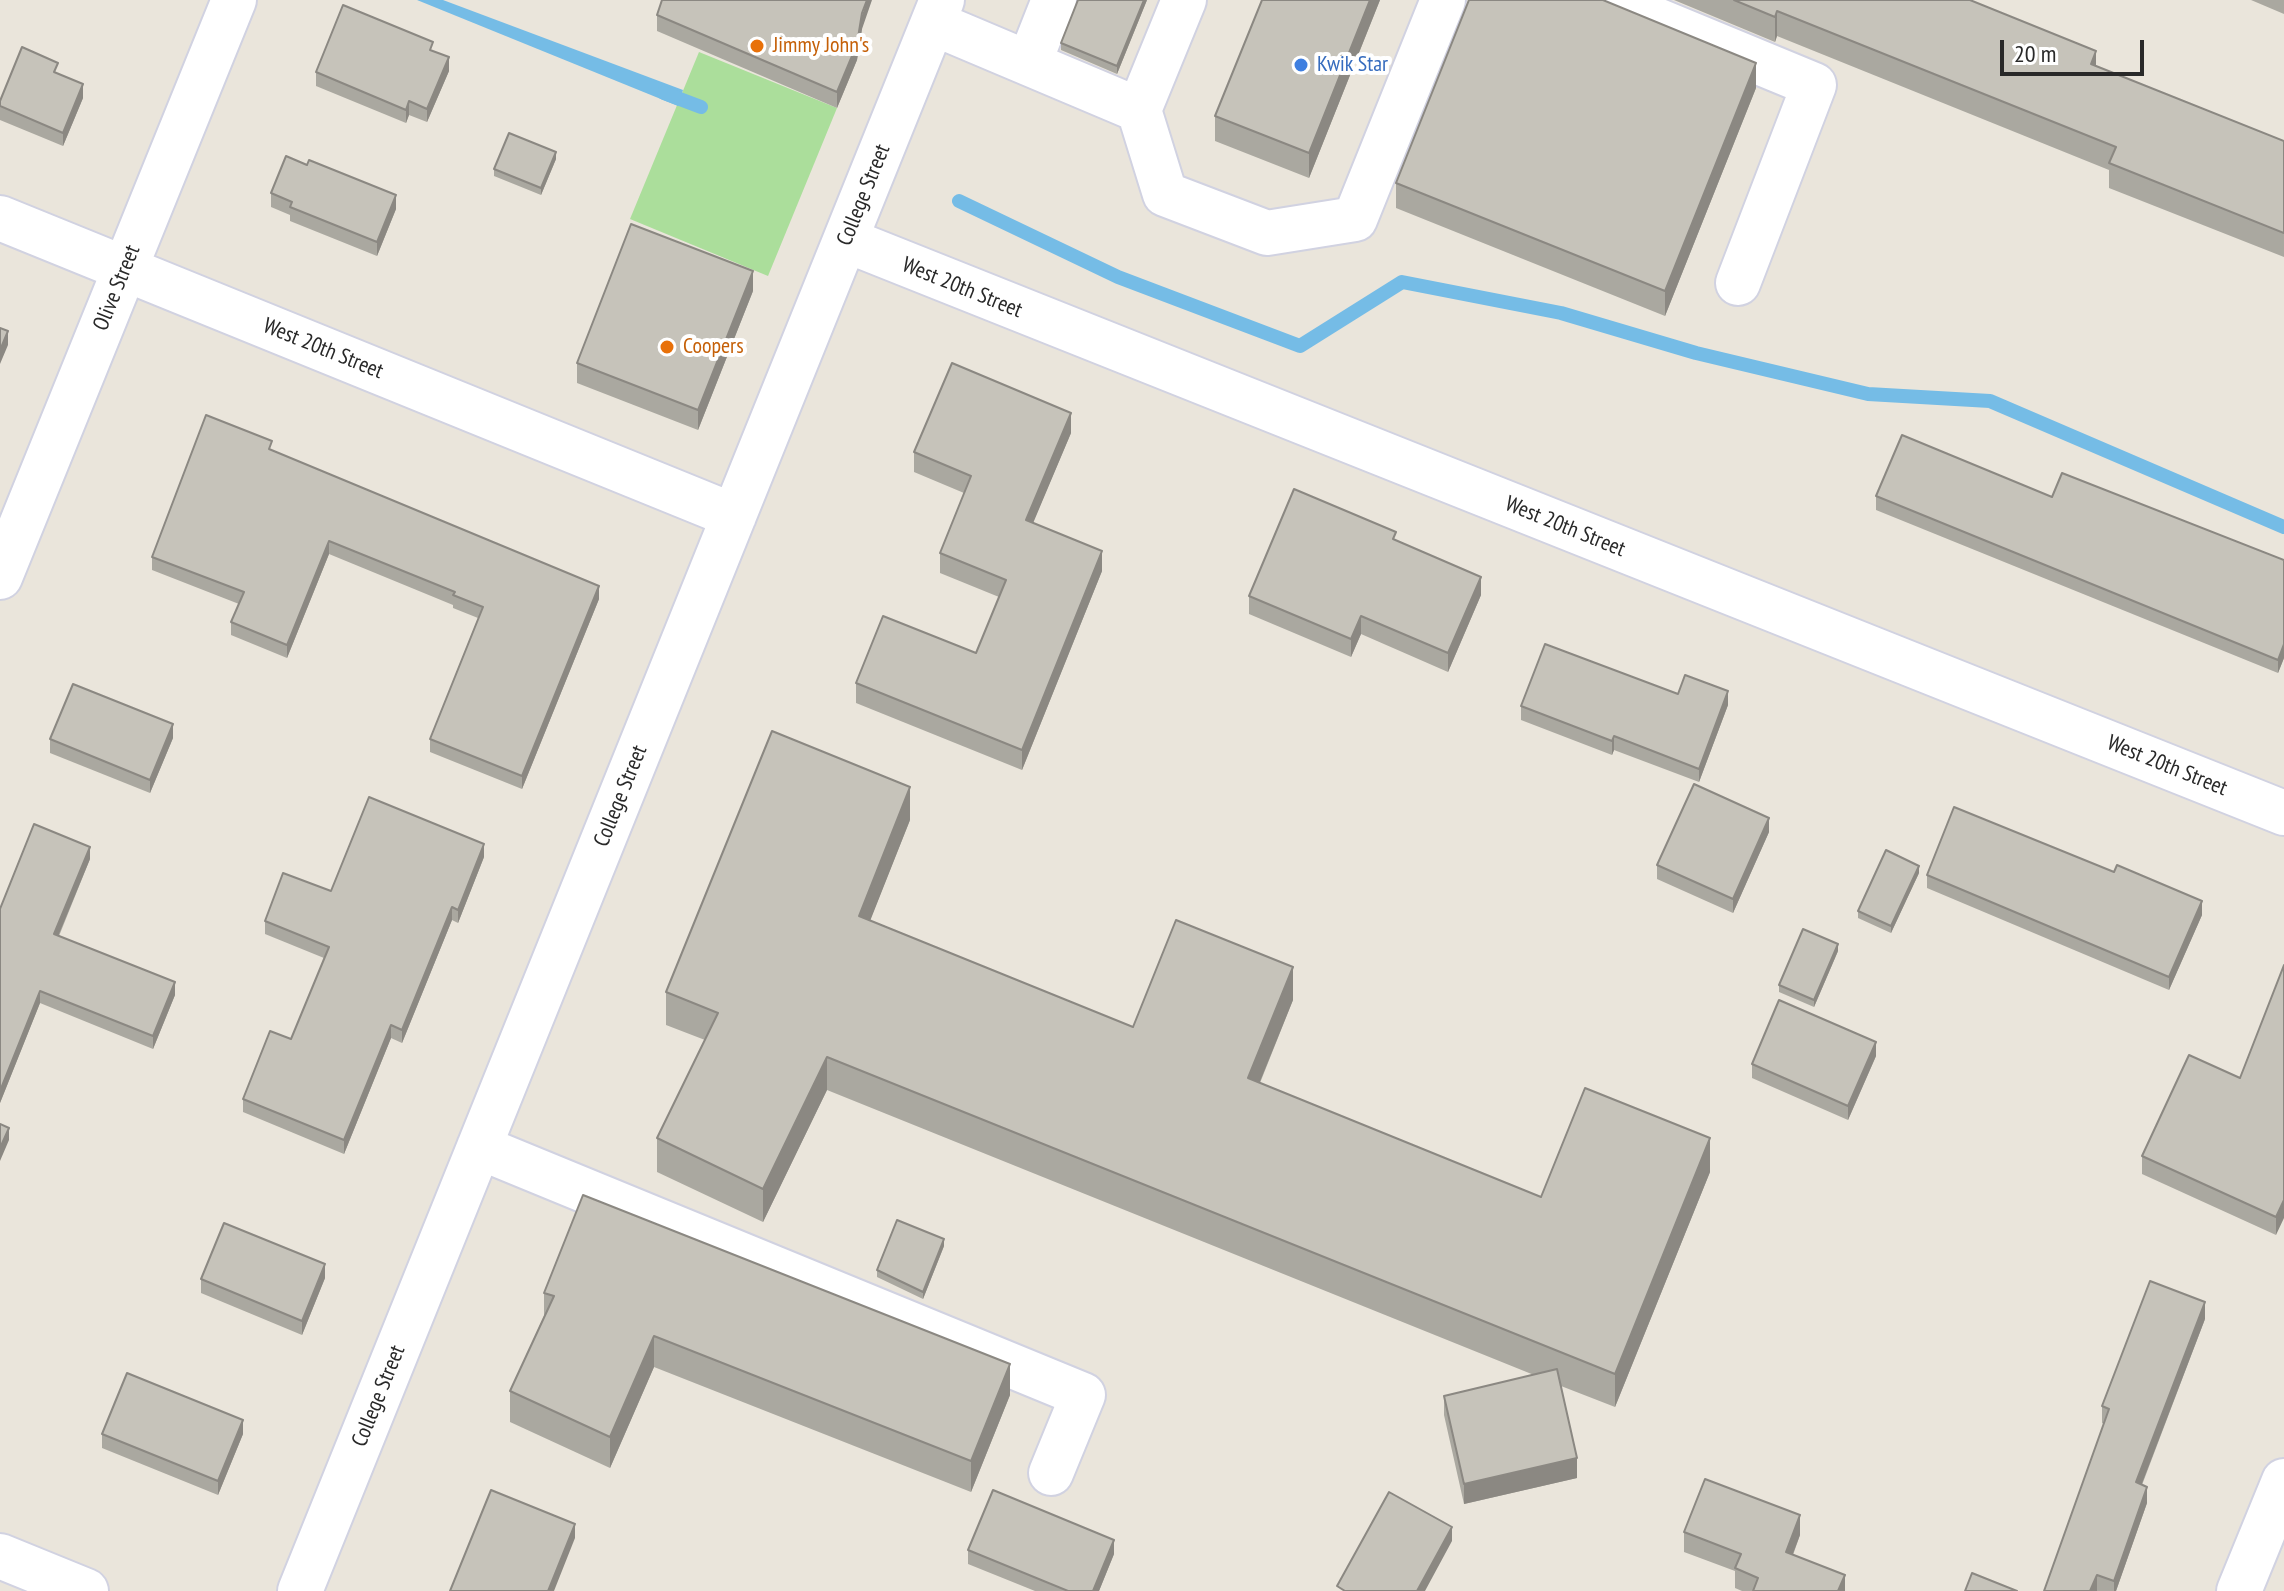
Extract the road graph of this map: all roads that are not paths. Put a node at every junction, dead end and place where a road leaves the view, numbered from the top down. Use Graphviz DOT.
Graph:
graph roads {
  1 [pos="234,0"];
  2 [pos="1443,0"];
  3 [pos="1608,0"];
  4 [pos="1180,1"];
  5 [pos="1059,9"];
  6 [pos="937,11"];
  7 [pos="1029,63"];
  8 [pos="1139,110"];
  9 [pos="0,218"];
  10 [pos="846,240"];
  11 [pos="125,269"];
  12 [pos="1738,283"];
  13 [pos="734,516"];
  14 [pos="0,577"];
  15 [pos="2284,813"];
  16 [pos="479,1147"];
  17 [pos="1051,1473"];
  18 [pos="2284,1481"];
  19 [pos="0,1556"];
  20 [pos="86,1591"];
  21 [pos="300,1591"];
  22 [pos="2239,1591"];
  1 -- 11 [label="street, Olive Street"];
  2 -- 8 [label="street"];
  3 -- 12 [label="street"];
  4 -- 8 [label="street"];
  5 -- 7 [label="street"];
  6 -- 7 [label="street"];
  6 -- 10 [label="street, College Street"];
  7 -- 8 [label="street"];
  9 -- 11 [label="street, West 20th Street"];
  10 -- 13 [label="street, College Street"];
  10 -- 15 [label="street, West 20th Street"];
  11 -- 13 [label="street, West 20th Street"];
  11 -- 14 [label="street, Olive Street"];
  13 -- 16 [label="street, College Street"];
  16 -- 17 [label="street"];
  16 -- 21 [label="street, College Street"];
  18 -- 22 [label="street"];
  19 -- 20 [label="street"];
}
